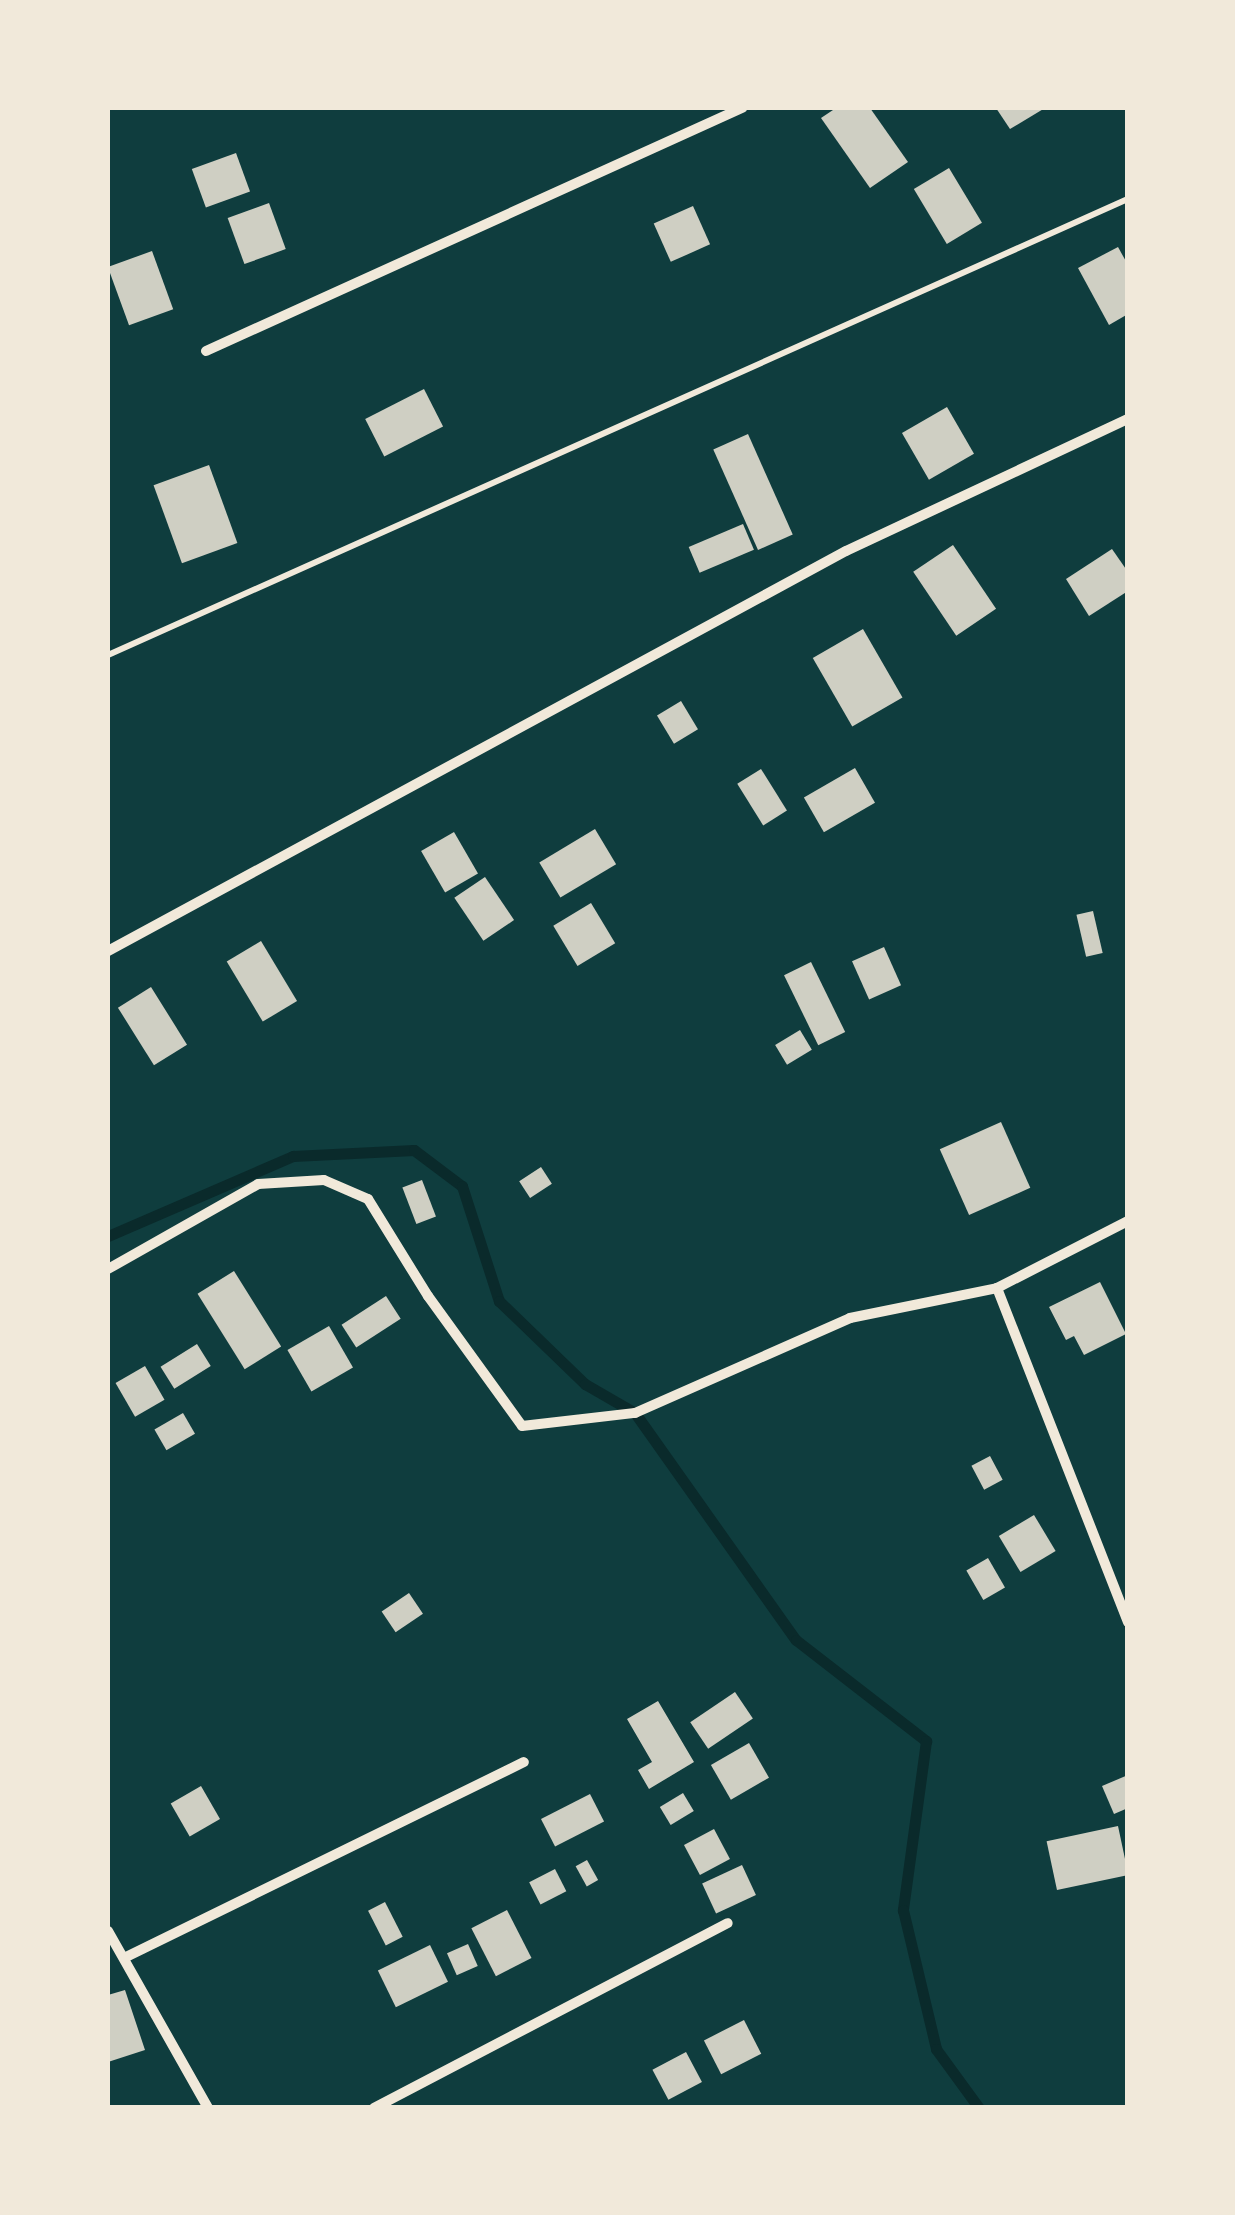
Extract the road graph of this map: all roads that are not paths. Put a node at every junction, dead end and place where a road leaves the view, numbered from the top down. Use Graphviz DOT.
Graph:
graph roads {
  1 [pos="742,108"];
  2 [pos="206,351"];
  3 [pos="1128,419"];
  4 [pos="108,951"];
  5 [pos="1128,1221"];
  6 [pos="108,1268"];
  7 [pos="998,1288"];
  8 [pos="1128,1622"];
  9 [pos="524,1762"];
  10 [pos="728,1923"];
  11 [pos="108,1931"];
  12 [pos="126,1957"];
  13 [pos="208,2108"];
  14 [pos="374,2108"];
  1 -- 2 [label="street"];
  3 -- 4 [label="street"];
  5 -- 7 [label="street"];
  6 -- 7 [label="street"];
  7 -- 8 [label="street"];
  9 -- 12 [label="street"];
  10 -- 14 [label="street"];
  11 -- 12 [label="street"];
  12 -- 13 [label="street"];
}
